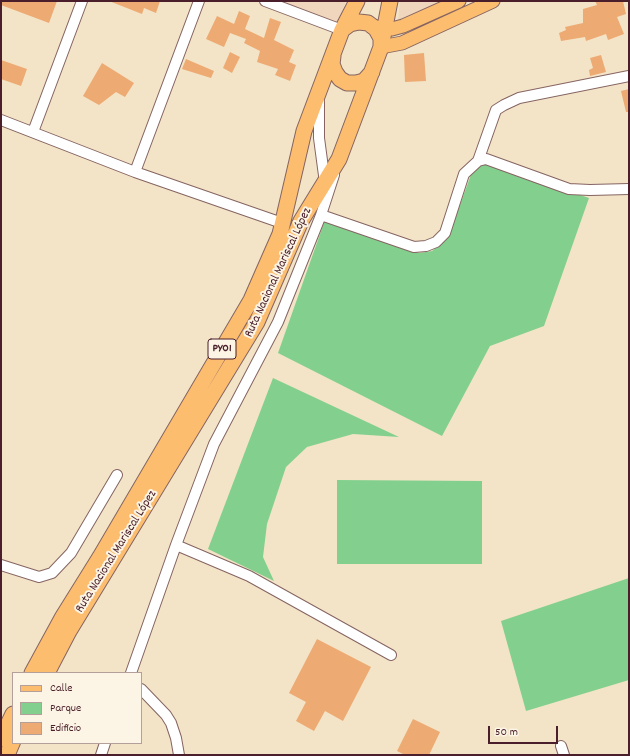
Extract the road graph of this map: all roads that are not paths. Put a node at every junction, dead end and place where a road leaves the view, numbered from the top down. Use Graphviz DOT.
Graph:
graph roads {
  1 [pos="82,1"];
  2 [pos="199,1"];
  3 [pos="265,1"];
  4 [pos="390,1"];
  5 [pos="459,1"];
  6 [pos="494,1"];
  7 [pos="355,4"];
  8 [pos="379,27"];
  9 [pos="342,30"];
  10 [pos="381,47"];
  11 [pos="333,56"];
  12 [pos="374,68"];
  13 [pos="629,76"];
  14 [pos="321,85"];
  15 [pos="1,120"];
  16 [pos="33,132"];
  17 [pos="339,159"];
  18 [pos="478,160"];
  19 [pos="135,172"];
  20 [pos="325,182"];
  21 [pos="629,189"];
  22 [pos="326,201"];
  23 [pos="321,215"];
  24 [pos="282,223"];
  25 [pos="117,475"];
  26 [pos="176,545"];
  27 [pos="1,565"];
  28 [pos="391,655"];
  29 [pos="33,672"];
  30 [pos="47,672"];
  31 [pos="131,672"];
  32 [pos="142,691"];
  33 [pos="12,716"];
  34 [pos="1,739"];
  35 [pos="12,743"];
  36 [pos="105,744"];
  37 [pos="6,755"];
  38 [pos="101,755"];
  39 [pos="179,755"];
  1 -- 16 [label="street"];
  2 -- 19 [label="street"];
  3 -- 9 [label="street"];
  4 -- 8 [label="highway"];
  5 -- 8 [label="main road"];
  6 -- 10 [label="main road"];
  7 -- 9 [label="highway, Ruta Nacional Mariscal López / PY01"];
  8 -- 9 [label="highway"];
  8 -- 10 [label="highway"];
  9 -- 11 [label="highway, Ruta Nacional Mariscal López / PY01"];
  10 -- 12 [label="highway, Ruta Nacional Mariscal López / PY01"];
  11 -- 12 [label="highway"];
  11 -- 14 [label="highway, Ruta Nacional Mariscal López / PY01"];
  12 -- 17 [label="highway, Ruta Nacional Mariscal López / PY01"];
  13 -- 18 [label="street"];
  14 -- 20 [label="street"];
  14 -- 24 [label="highway, Ruta Nacional Mariscal López / PY01"];
  15 -- 16 [label="street"];
  16 -- 19 [label="street"];
  17 -- 20 [label="highway, Ruta Nacional Mariscal López / PY01"];
  17 -- 22 [label="street"];
  18 -- 21 [label="street"];
  18 -- 23 [label="street"];
  19 -- 24 [label="street"];
  20 -- 22 [label="street"];
  20 -- 30 [label="highway, Ruta Nacional Mariscal López / PY01"];
  22 -- 23 [label="street"];
  23 -- 26 [label="street"];
  24 -- 29 [label="highway, Ruta Nacional Mariscal López / PY01"];
  25 -- 27 [label="street"];
  26 -- 28 [label="street"];
  26 -- 31 [label="street"];
  32 -- 39 [label="street"];
  33 -- 34 [label="highway"];
  35 -- 37 [label="highway"];
  36 -- 38 [label="street"];
}
